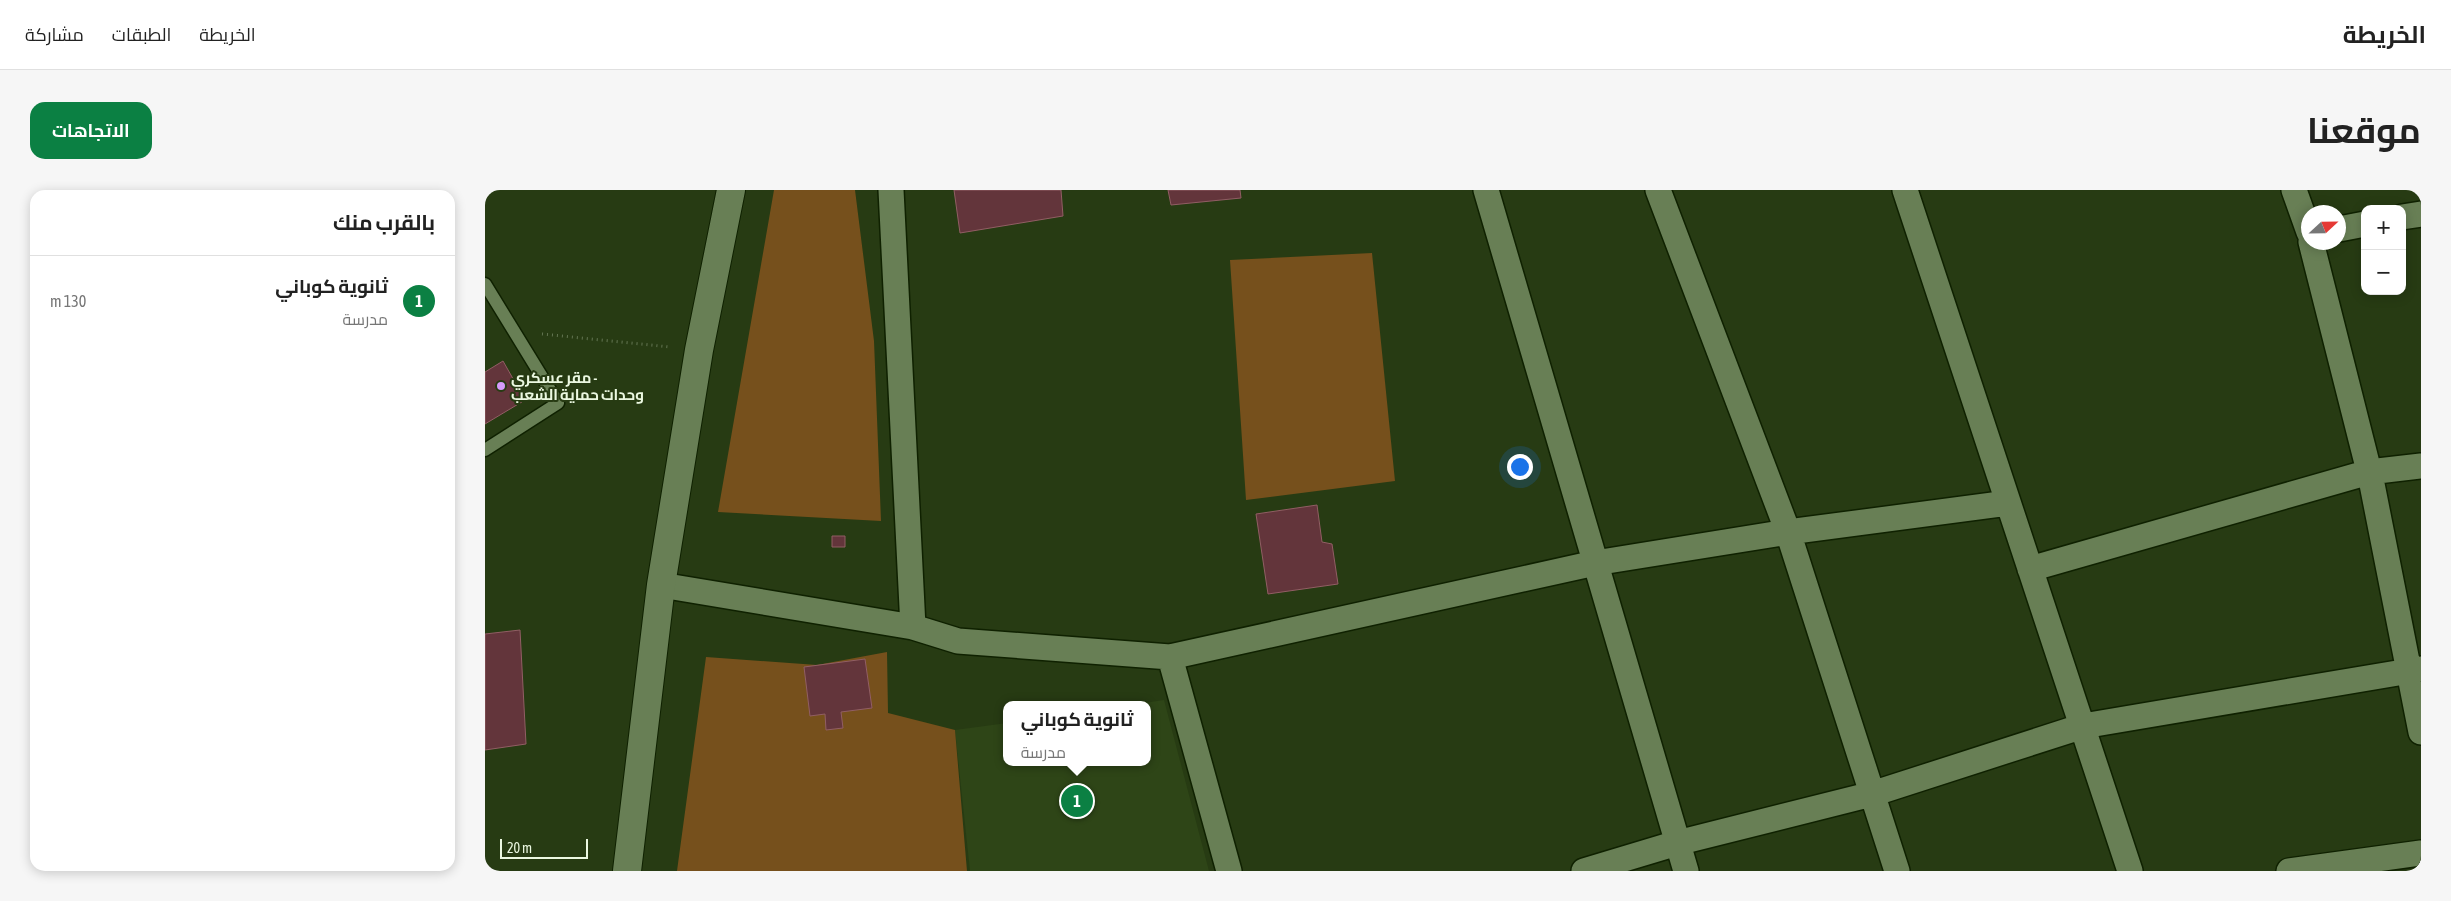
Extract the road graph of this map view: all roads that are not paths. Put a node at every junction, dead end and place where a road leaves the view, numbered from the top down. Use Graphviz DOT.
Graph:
graph roads {
  1 [pos="731,190"];
  2 [pos="891,190"];
  3 [pos="1486,190"];
  4 [pos="1658,190"];
  5 [pos="1905,190"];
  6 [pos="2294,190"];
  7 [pos="2301,210"];
  8 [pos="2421,214"];
  9 [pos="2406,216"];
  10 [pos="2361,225"];
  11 [pos="2346,228"];
  12 [pos="2313,250"];
  13 [pos="485,284"];
  14 [pos="485,450"];
  15 [pos="2421,466"];
  16 [pos="2369,472"];
  17 [pos="2008,503"];
  18 [pos="1789,532"];
  19 [pos="1595,563"];
  20 [pos="2030,569"];
  21 [pos="661,585"];
  22 [pos="913,627"];
  23 [pos="1170,657"];
  24 [pos="2416,670"];
  25 [pos="2083,726"];
  26 [pos="2421,732"];
  27 [pos="1872,794"];
  28 [pos="1677,842"];
  29 [pos="2421,853"];
  30 [pos="627,871"];
  31 [pos="1229,871"];
  32 [pos="1584,871"];
  33 [pos="1686,871"];
  34 [pos="1897,871"];
  35 [pos="2130,871"];
  36 [pos="2289,871"];
  1 -- 21 [label="main road"];
  2 -- 22 [label="street"];
  3 -- 19 [label="street"];
  4 -- 18 [label="street"];
  5 -- 17 [label="street"];
  6 -- 7 [label="street"];
  8 -- 9 [label="street"];
  10 -- 11 [label="street"];
  12 -- 16 [label="street"];
  13 -- 14 [label="lane"];
  15 -- 16 [label="street"];
  16 -- 20 [label="street"];
  16 -- 24 [label="street"];
  17 -- 18 [label="street"];
  17 -- 20 [label="street"];
  18 -- 19 [label="street"];
  18 -- 27 [label="street"];
  19 -- 23 [label="street"];
  19 -- 28 [label="street"];
  20 -- 25 [label="street"];
  21 -- 22 [label="street"];
  21 -- 30 [label="main road"];
  22 -- 23 [label="street"];
  23 -- 31 [label="street"];
  24 -- 25 [label="street"];
  24 -- 26 [label="street"];
  25 -- 27 [label="street"];
  25 -- 35 [label="street"];
  27 -- 28 [label="street"];
  27 -- 34 [label="street"];
  28 -- 32 [label="street"];
  28 -- 33 [label="street"];
  29 -- 36 [label="street"];
}
